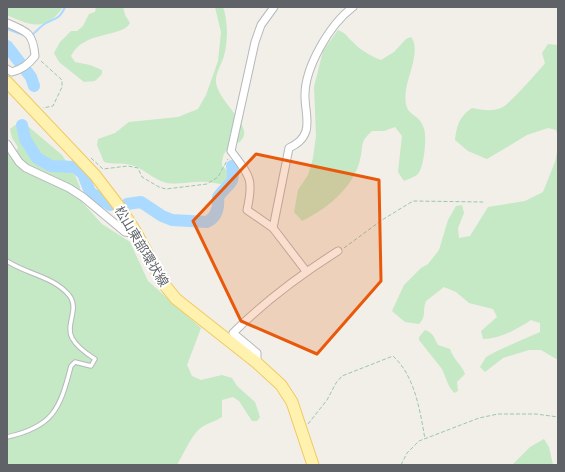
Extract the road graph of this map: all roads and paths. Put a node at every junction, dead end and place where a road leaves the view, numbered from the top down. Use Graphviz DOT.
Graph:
graph roads {
  1 [pos="274,7"];
  2 [pos="353,7"];
  3 [pos="7,22"];
  4 [pos="35,56"];
  5 [pos="7,69"];
  6 [pos="7,82"];
  7 [pos="47,109"];
  8 [pos="7,144"];
  9 [pos="231,151"];
  10 [pos="86,153"];
  11 [pos="483,202"];
  12 [pos="273,228"];
  13 [pos="137,234"];
  14 [pos="338,251"];
  15 [pos="7,261"];
  16 [pos="306,271"];
  17 [pos="257,363"];
  18 [pos="558,417"];
  19 [pos="302,430"];
  20 [pos="7,437"];
  21 [pos="425,439"];
  22 [pos="313,465"];
  23 [pos="401,465"];
  1 -- 9 [label="street"];
  2 -- 12 [label="street"];
  3 -- 4 [label="street"];
  4 -- 5 [label="street"];
  4 -- 7 [label="path"];
  6 -- 13 [label="main road, 松山東部環状線"];
  8 -- 13 [label="street"];
  9 -- 10 [label="path"];
  9 -- 12 [label="street"];
  11 -- 14 [label="path"];
  12 -- 16 [label="street"];
  13 -- 17 [label="main road, 松山東部環状線"];
  14 -- 16 [label="street"];
  15 -- 20 [label="lane"];
  16 -- 17 [label="street"];
  17 -- 19 [label="main road, 松山東部環状線"];
  18 -- 21 [label="path"];
  19 -- 21 [label="path"];
  19 -- 22 [label="main road, 松山東部環状線"];
  21 -- 23 [label="path"];
}
